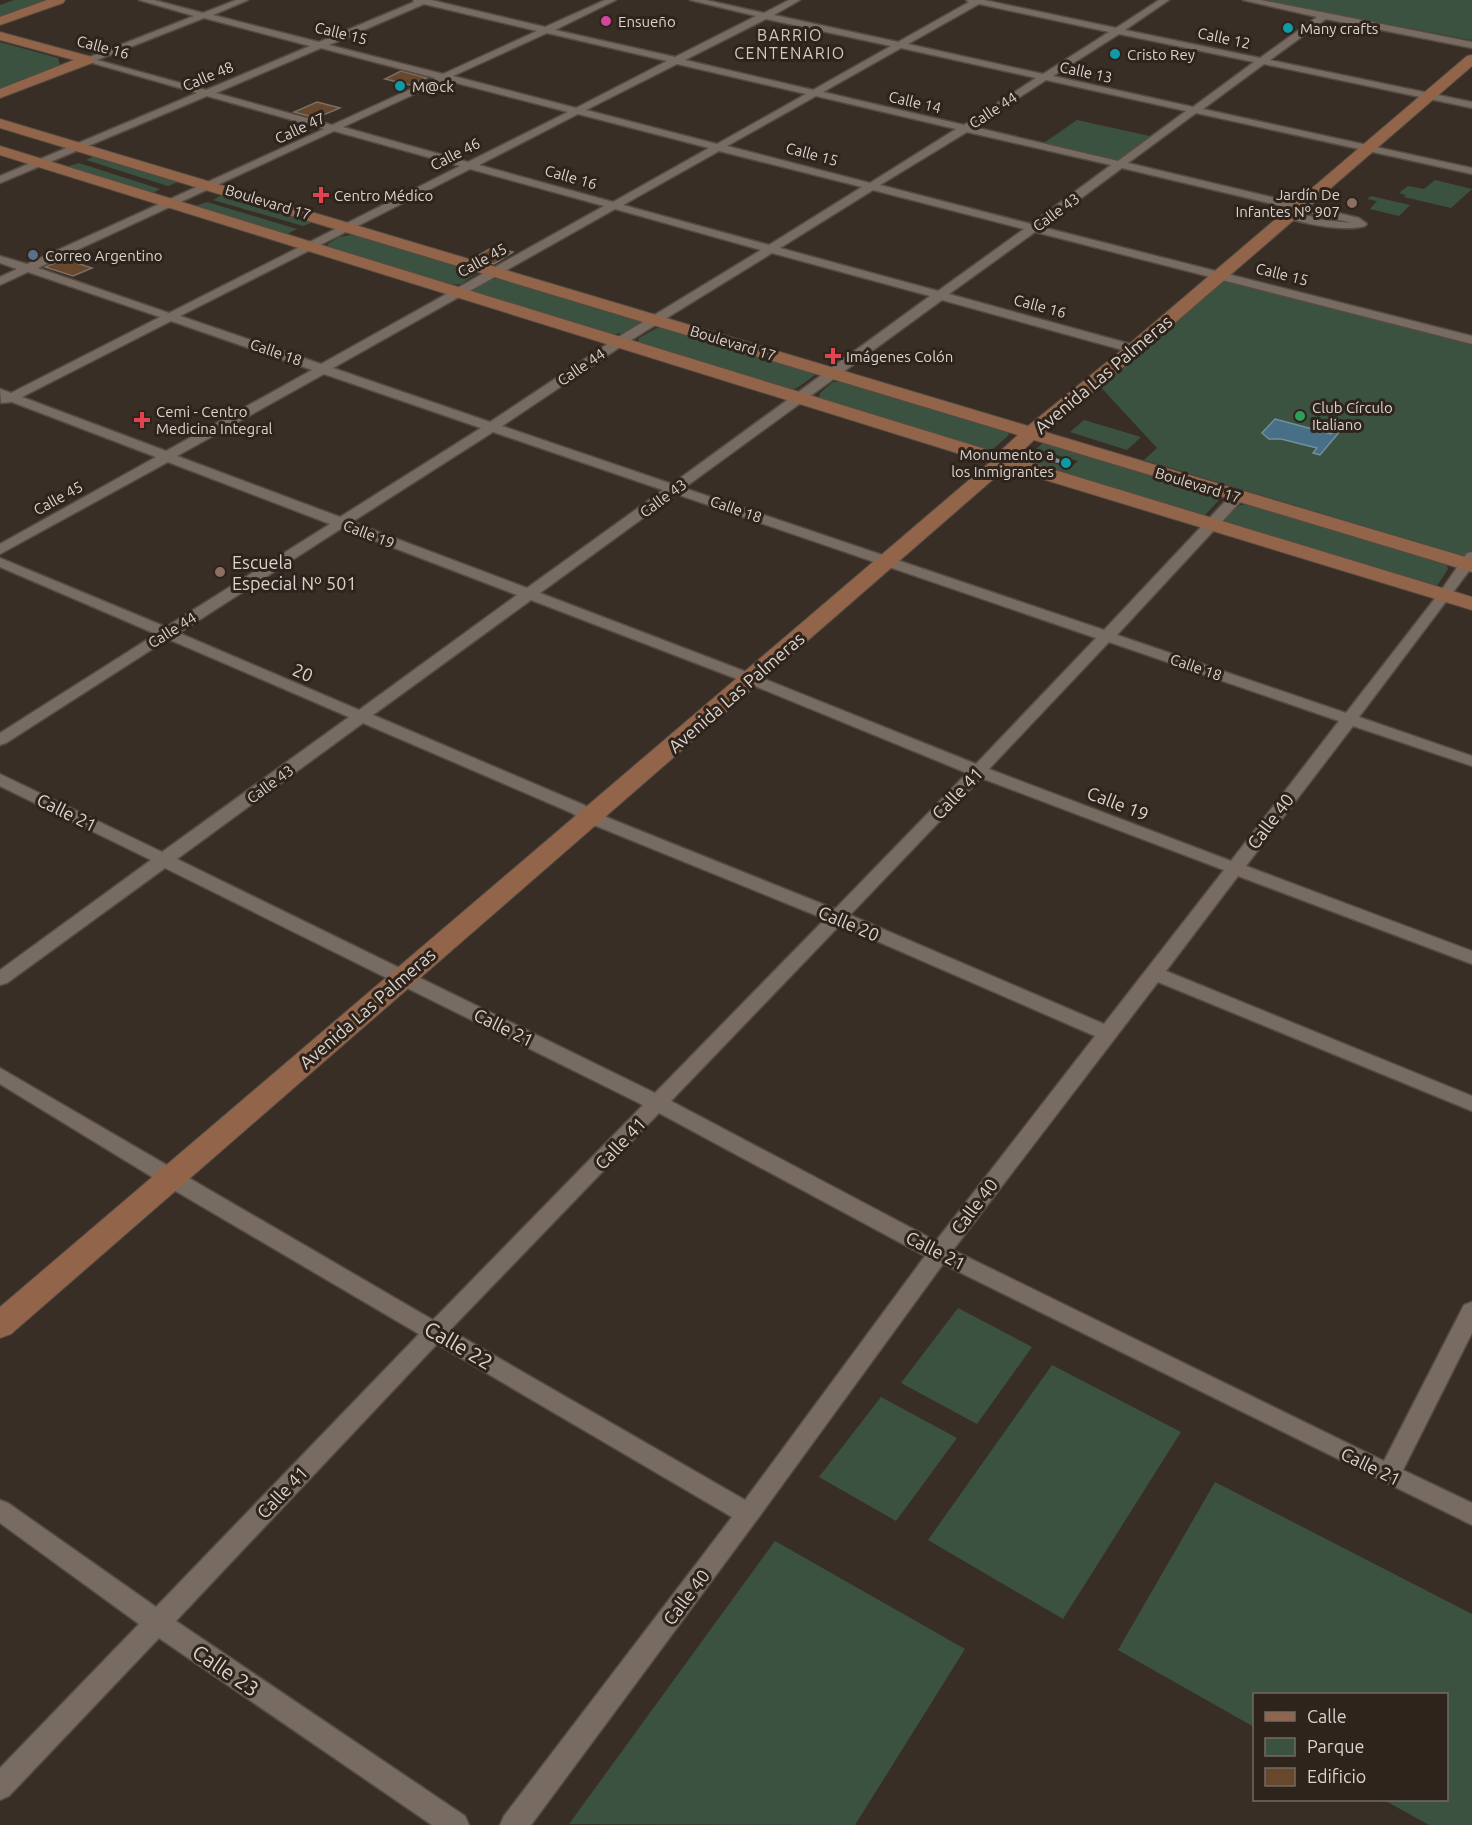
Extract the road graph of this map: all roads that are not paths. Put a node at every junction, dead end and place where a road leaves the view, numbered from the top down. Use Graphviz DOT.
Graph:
graph roads {
  1 [pos="59,0"];
  2 [pos="143,0"];
  3 [pos="244,0"];
  4 [pos="612,0"];
  5 [pos="694,0"];
  6 [pos="796,0"];
  7 [pos="976,0"];
  8 [pos="1165,0"];
  9 [pos="1246,0"];
  10 [pos="422,1"];
  11 [pos="204,15"];
  12 [pos="1325,15"];
  13 [pos="765,16"];
  14 [pos="0,21"];
  15 [pos="546,30"];
  16 [pos="1115,31"];
  17 [pos="0,36"];
  18 [pos="1472,45"];
  19 [pos="321,46"];
  20 [pos="899,46"];
  21 [pos="1472,50"];
  22 [pos="1472,59"];
  23 [pos="87,60"];
  24 [pos="677,61"];
  25 [pos="1264,61"];
  26 [pos="445,76"];
  27 [pos="1043,78"];
  28 [pos="206,93"];
  29 [pos="0,94"];
  30 [pos="814,94"];
  31 [pos="1423,95"];
  32 [pos="1472,105"];
  33 [pos="578,111"];
  34 [pos="1196,111"];
  35 [pos="0,123"];
  36 [pos="333,129"];
  37 [pos="964,129"];
  38 [pos="81,146"];
  39 [pos="718,146"];
  40 [pos="1361,148"];
  41 [pos="0,150"];
  42 [pos="42,162"];
  43 [pos="469,166"];
  44 [pos="1120,166"];
  45 [pos="1472,171"];
  46 [pos="0,180"];
  47 [pos="210,185"];
  48 [pos="869,186"];
  49 [pos="170,202"];
  50 [pos="612,206"];
  51 [pos="1290,209"];
  52 [pos="349,226"];
  53 [pos="1036,227"];
  54 [pos="312,245"];
  55 [pos="770,249"];
  56 [pos="0,259"];
  57 [pos="27,268"];
  58 [pos="495,271"];
  59 [pos="1214,274"];
  60 [pos="0,281"];
  61 [pos="457,292"];
  62 [pos="941,296"];
  63 [pos="172,316"];
  64 [pos="655,320"];
  65 [pos="1472,340"];
  66 [pos="619,342"];
  67 [pos="1128,348"];
  68 [pos="323,368"];
  69 [pos="832,374"];
  70 [pos="4,398"];
  71 [pos="797,398"];
  72 [pos="493,426"];
  73 [pos="1027,433"];
  74 [pos="166,457"];
  75 [pos="996,458"];
  76 [pos="677,489"];
  77 [pos="1237,497"];
  78 [pos="341,523"];
  79 [pos="1212,524"];
  80 [pos="0,550"];
  81 [pos="882,559"];
  82 [pos="0,562"];
  83 [pos="1470,562"];
  84 [pos="530,595"];
  85 [pos="1445,595"];
  86 [pos="1472,604"];
  87 [pos="166,634"];
  88 [pos="1107,637"];
  89 [pos="745,677"];
  90 [pos="361,718"];
  91 [pos="1348,719"];
  92 [pos="0,740"];
  93 [pos="1472,761"];
  94 [pos="978,771"];
  95 [pos="0,779"];
  96 [pos="584,813"];
  97 [pos="165,861"];
  98 [pos="1234,868"];
  99 [pos="837,917"];
  100 [pos="1472,958"];
  101 [pos="1153,973"];
  102 [pos="397,975"];
  103 [pos="0,979"];
  104 [pos="1107,1033"];
  105 [pos="0,1075"];
  106 [pos="658,1104"];
  107 [pos="1472,1104"];
  108 [pos="163,1174"];
  109 [pos="939,1252"];
  110 [pos="0,1304"];
  111 [pos="1472,1311"];
  112 [pos="0,1325"];
  113 [pos="436,1331"];
  114 [pos="1389,1474"];
  115 [pos="0,1510"];
  116 [pos="748,1514"];
  117 [pos="1472,1515"];
  118 [pos="158,1623"];
  119 [pos="0,1786"];
  120 [pos="455,1825"];
  121 [pos="514,1825"];
  1 -- 14 [label="main road"];
  2 -- 11 [label="street, Calle 15"];
  3 -- 11 [label="street"];
  4 -- 15 [label="street, Calle 47"];
  5 -- 13 [label="street, Calle 13"];
  6 -- 13 [label="street, Calle 46"];
  7 -- 16 [label="street, Calle 12"];
  7 -- 20 [label="street, Calle 45"];
  8 -- 16 [label="street, Calle 44"];
  9 -- 12 [label="street"];
  10 -- 15 [label="street, Calle 14"];
  10 -- 19 [label="street, Calle 48"];
  11 -- 19 [label="street, Calle 15"];
  11 -- 23 [label="street"];
  12 -- 18 [label="street"];
  12 -- 25 [label="street, Calle 43"];
  13 -- 20 [label="street, Calle 13"];
  13 -- 24 [label="street, Calle 46"];
  15 -- 24 [label="street, Calle 14"];
  15 -- 26 [label="street, Calle 47"];
  16 -- 25 [label="street, Calle 12"];
  16 -- 27 [label="street, Calle 44"];
  17 -- 23 [label="main road, Calle 16"];
  19 -- 26 [label="street, Calle 15"];
  19 -- 28 [label="street, Calle 48"];
  20 -- 27 [label="street, Calle 13"];
  20 -- 30 [label="street, Calle 45"];
  21 -- 31 [label="main road, Avenida Las Palmeras"];
  22 -- 31 [label="main road, Avenida Las Palmeras"];
  23 -- 28 [label="street, Calle 16"];
  23 -- 29 [label="main road"];
  24 -- 30 [label="street, Calle 14"];
  24 -- 33 [label="street, Calle 46"];
  25 -- 31 [label="street, Calle 12"];
  25 -- 34 [label="street, Calle 43"];
  26 -- 33 [label="street, Calle 15"];
  26 -- 36 [label="street, Calle 47"];
  27 -- 34 [label="street, Calle 13"];
  27 -- 37 [label="street, Calle 44"];
  28 -- 36 [label="street, Calle 16"];
  28 -- 38 [label="street, Calle 48"];
  30 -- 37 [label="street, Calle 14"];
  30 -- 39 [label="street, Calle 45"];
  31 -- 32 [label="street, Calle 12"];
  31 -- 40 [label="main road, Avenida Las Palmeras"];
  33 -- 39 [label="street, Calle 15"];
  33 -- 43 [label="street, Calle 46"];
  34 -- 40 [label="street, Calle 13"];
  34 -- 44 [label="street, Calle 43"];
  35 -- 38 [label="main road, Boulevard 17"];
  36 -- 43 [label="street, Calle 16"];
  36 -- 47 [label="street, Calle 47"];
  37 -- 44 [label="street, Calle 14"];
  37 -- 48 [label="street, Calle 44"];
  38 -- 42 [label="street, Calle 48"];
  38 -- 47 [label="main road, Boulevard 17"];
  39 -- 48 [label="street, Calle 15"];
  39 -- 50 [label="street, Calle 45"];
  40 -- 45 [label="street, Calle 13"];
  40 -- 51 [label="main road, Avenida Las Palmeras"];
  41 -- 42 [label="main road, Boulevard 17"];
  42 -- 46 [label="street, Calle 48"];
  42 -- 49 [label="main road, Boulevard 17"];
  43 -- 50 [label="street, Calle 16"];
  43 -- 52 [label="street, Calle 46"];
  44 -- 51 [label="street, Calle 14"];
  44 -- 53 [label="street, Calle 43"];
  47 -- 49 [label="street, Calle 47"];
  47 -- 52 [label="main road, Boulevard 17"];
  48 -- 53 [label="street, Calle 15"];
  48 -- 55 [label="street, Calle 44"];
  49 -- 54 [label="main road, Boulevard 17"];
  49 -- 57 [label="street, Calle 47"];
  50 -- 55 [label="street, Calle 16"];
  50 -- 58 [label="street, Calle 45"];
  51 -- 59 [label="main road, Avenida Las Palmeras"];
  52 -- 54 [label="street, Calle 46"];
  52 -- 58 [label="main road, Boulevard 17"];
  53 -- 59 [label="street, Calle 15"];
  53 -- 62 [label="street, Calle 43"];
  54 -- 61 [label="main road, Boulevard 17"];
  54 -- 63 [label="street, Calle 46"];
  55 -- 62 [label="street, Calle 16"];
  55 -- 64 [label="street, Calle 44"];
  56 -- 57 [label="street, Calle 18"];
  57 -- 60 [label="street, Calle 47"];
  57 -- 63 [label="street, Calle 18"];
  58 -- 61 [label="street, Calle 45"];
  58 -- 64 [label="main road, Boulevard 17"];
  59 -- 65 [label="street, Calle 15"];
  59 -- 67 [label="main road, Avenida Las Palmeras"];
  61 -- 66 [label="main road, Boulevard 17"];
  61 -- 68 [label="street, Calle 45"];
  62 -- 67 [label="street, Calle 16"];
  62 -- 69 [label="street, Calle 43"];
  63 -- 68 [label="street, Calle 18"];
  63 -- 70 [label="street, Calle 46"];
  64 -- 66 [label="street, Calle 44"];
  64 -- 69 [label="main road, Boulevard 17"];
  66 -- 71 [label="main road, Boulevard 17"];
  66 -- 72 [label="street, Calle 44"];
  67 -- 73 [label="main road, Avenida Las Palmeras"];
  68 -- 72 [label="street, Calle 18"];
  68 -- 74 [label="street, Calle 45"];
  69 -- 71 [label="street, Calle 43"];
  69 -- 73 [label="main road, Boulevard 17"];
  70 -- 74 [label="street, Calle 19"];
  71 -- 75 [label="main road, Boulevard 17"];
  71 -- 76 [label="street, Calle 43"];
  72 -- 76 [label="street, Calle 18"];
  72 -- 78 [label="street, Calle 44"];
  73 -- 75 [label="main road, Avenida Las Palmeras"];
  73 -- 77 [label="main road, Boulevard 17"];
  74 -- 78 [label="street, Calle 19"];
  74 -- 80 [label="street, Calle 45"];
  75 -- 79 [label="main road, Boulevard 17"];
  75 -- 81 [label="main road, Avenida Las Palmeras"];
  76 -- 81 [label="street, Calle 18"];
  76 -- 84 [label="street, Calle 43"];
  77 -- 79 [label="street, Calle 41"];
  77 -- 83 [label="main road, Boulevard 17"];
  78 -- 84 [label="street, Calle 19"];
  78 -- 87 [label="street, Calle 44"];
  79 -- 85 [label="main road, Boulevard 17"];
  79 -- 88 [label="street, Calle 41"];
  81 -- 88 [label="street, Calle 18"];
  81 -- 89 [label="main road, Avenida Las Palmeras"];
  82 -- 87 [label="street, 20"];
  83 -- 85 [label="street, Calle 40"];
  84 -- 89 [label="street, Calle 19"];
  84 -- 90 [label="street, Calle 43"];
  85 -- 86 [label="main road, Boulevard 17"];
  85 -- 91 [label="street, Calle 40"];
  87 -- 90 [label="street, 20"];
  87 -- 92 [label="street, Calle 44"];
  88 -- 91 [label="street, Calle 18"];
  88 -- 94 [label="street, Calle 41"];
  89 -- 94 [label="street, Calle 19"];
  89 -- 96 [label="main road, Avenida Las Palmeras"];
  90 -- 96 [label="street, 20"];
  90 -- 97 [label="street, Calle 43"];
  91 -- 93 [label="street, Calle 18"];
  91 -- 98 [label="street, Calle 40"];
  94 -- 98 [label="street, Calle 19"];
  94 -- 99 [label="street, Calle 41"];
  95 -- 97 [label="street, Calle 21"];
  96 -- 99 [label="street, Calle 20"];
  96 -- 102 [label="main road, Avenida Las Palmeras"];
  97 -- 102 [label="street, Calle 21"];
  97 -- 103 [label="street, Calle 43"];
  98 -- 100 [label="street, Calle 19"];
  98 -- 101 [label="street, Calle 40"];
  99 -- 104 [label="street, Calle 20"];
  99 -- 106 [label="street, Calle 41"];
  101 -- 104 [label="street, Calle 40"];
  101 -- 107 [label="street"];
  102 -- 106 [label="street, Calle 21"];
  102 -- 108 [label="main road, Avenida Las Palmeras"];
  104 -- 109 [label="street, Calle 40"];
  105 -- 108 [label="street, Calle 22"];
  106 -- 109 [label="street, Calle 21"];
  106 -- 113 [label="street, Calle 41"];
  108 -- 110 [label="main road, Avenida Las Palmeras"];
  108 -- 112 [label="main road, Avenida Las Palmeras"];
  108 -- 113 [label="street, Calle 22"];
  109 -- 114 [label="street, Calle 21"];
  109 -- 116 [label="street, Calle 40"];
  111 -- 114 [label="street"];
  113 -- 116 [label="street, Calle 22"];
  113 -- 118 [label="street, Calle 41"];
  114 -- 117 [label="street, Calle 21"];
  115 -- 118 [label="street, Calle 23"];
  116 -- 121 [label="street, Calle 40"];
  118 -- 119 [label="street, Calle 41"];
  118 -- 120 [label="street, Calle 23"];
}
